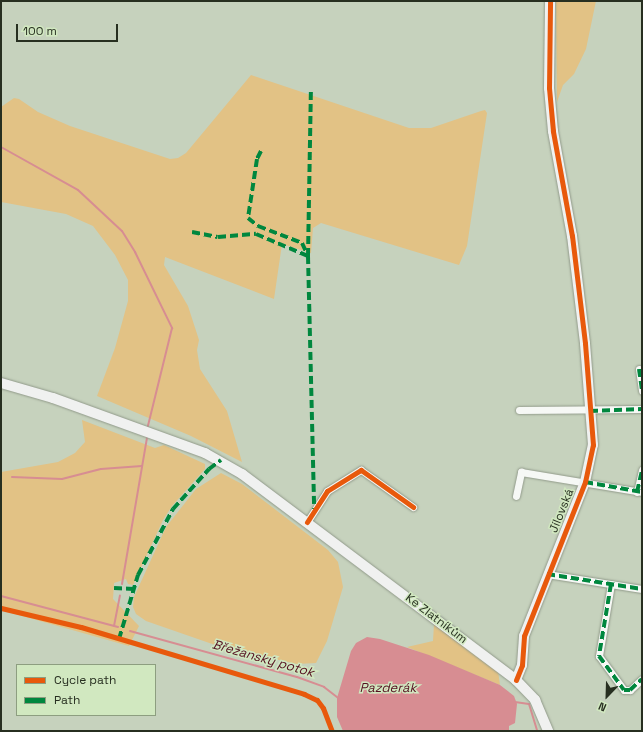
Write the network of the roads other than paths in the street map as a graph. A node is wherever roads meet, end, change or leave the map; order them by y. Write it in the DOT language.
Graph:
graph roads {
  1 [pos="550,1"];
  2 [pos="639,369"];
  3 [pos="1,383"];
  4 [pos="642,391"];
  5 [pos="642,409"];
  6 [pos="519,410"];
  7 [pos="590,411"];
  8 [pos="642,470"];
  9 [pos="585,482"];
  10 [pos="640,492"];
  11 [pos="516,496"];
  12 [pos="413,507"];
  13 [pos="307,522"];
  14 [pos="547,574"];
  15 [pos="611,584"];
  16 [pos="642,589"];
  17 [pos="642,679"];
  18 [pos="516,680"];
  19 [pos="548,731"];
  1 -- 7 [label="street, Jílovská"];
  2 -- 4 [label="street"];
  3 -- 13 [label="street, Ke Zlatníkům"];
  5 -- 7 [label="street"];
  6 -- 7 [label="street"];
  7 -- 9 [label="street, Jílovská"];
  8 -- 10 [label="street"];
  9 -- 10 [label="street"];
  9 -- 11 [label="street"];
  9 -- 14 [label="street, Jílovská"];
  12 -- 13 [label="street"];
  13 -- 18 [label="street, Ke Zlatníkům"];
  14 -- 15 [label="street"];
  14 -- 18 [label="street, Jílovská"];
  15 -- 16 [label="street"];
  15 -- 17 [label="street"];
  18 -- 19 [label="street, Ke Zlatníkům"];
}
